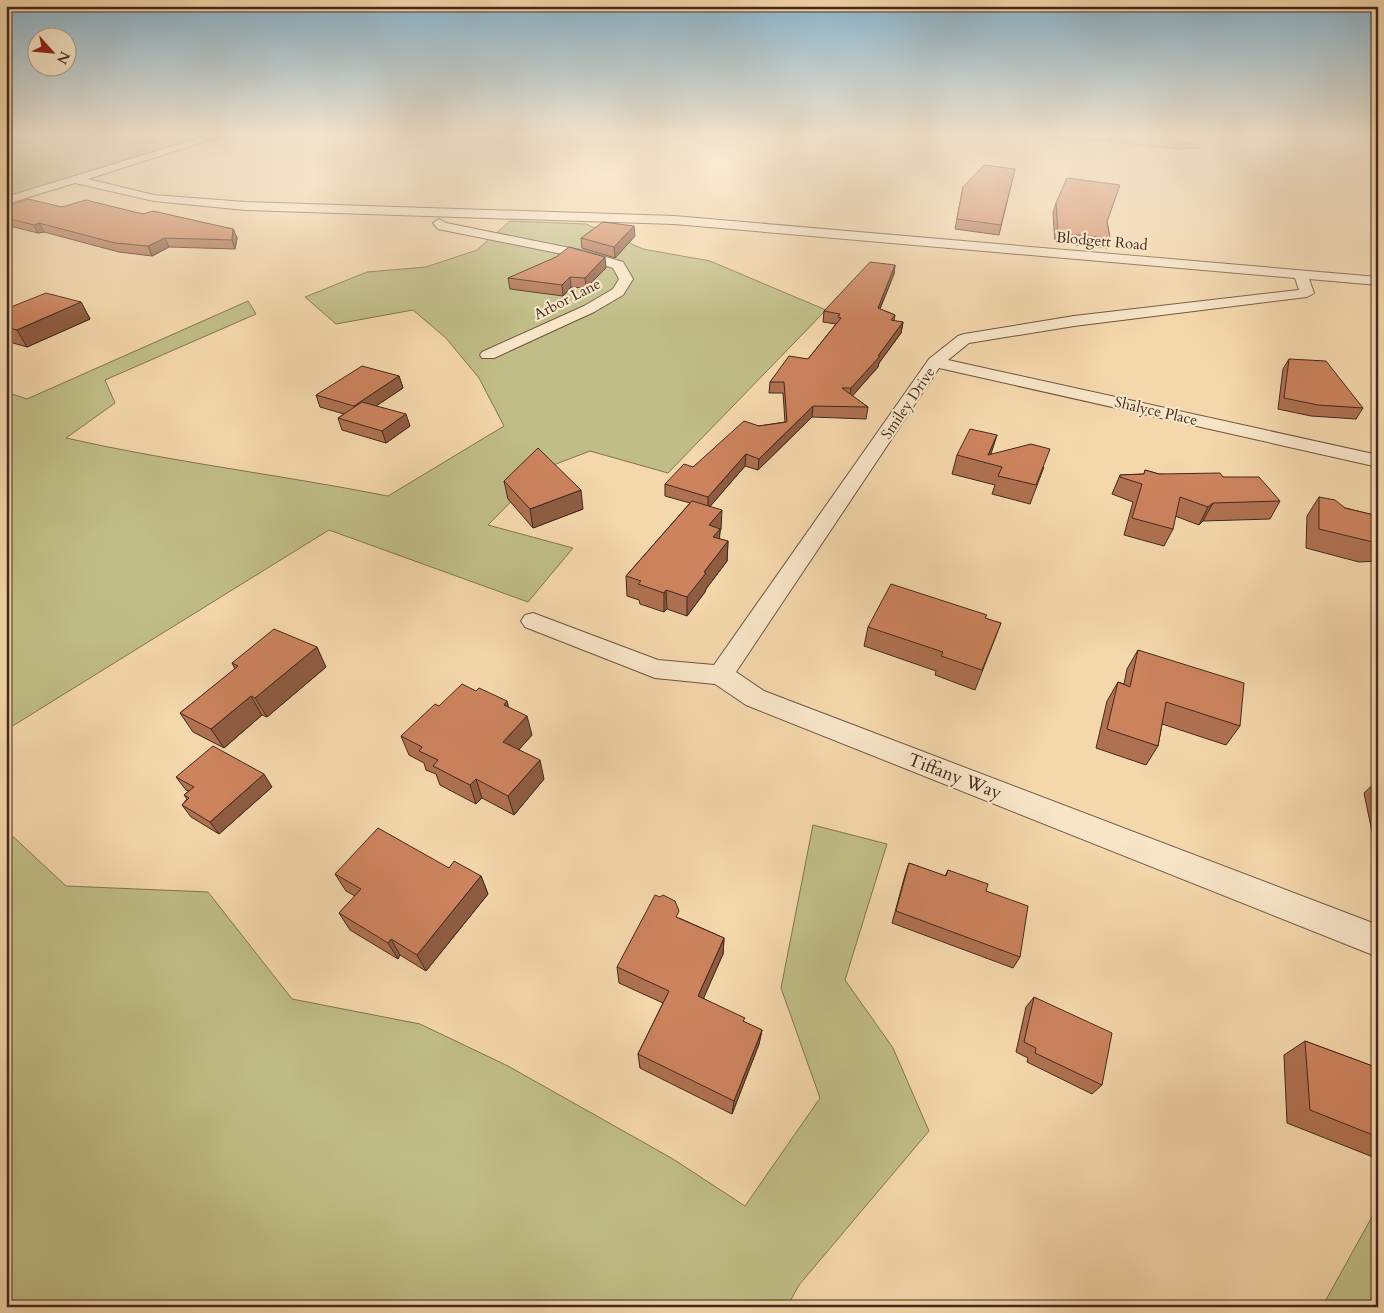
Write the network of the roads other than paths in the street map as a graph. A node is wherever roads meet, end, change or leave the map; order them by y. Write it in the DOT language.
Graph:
graph roads {
  1 [pos="22,196"];
  2 [pos="147,196"];
  3 [pos="6,201"];
  4 [pos="445,214"];
  5 [pos="1301,275"];
  6 [pos="1378,281"];
  7 [pos="488,355"];
  8 [pos="935,362"];
  9 [pos="1378,461"];
  10 [pos="533,621"];
  11 [pos="721,675"];
  12 [pos="1378,940"];
  1 -- 3 [label="street"];
  2 -- 4 [label="street, Blodgett Road"];
  4 -- 5 [label="street, Blodgett Road"];
  4 -- 7 [label="street, Arbor Lane"];
  5 -- 6 [label="street, Blodgett Road"];
  5 -- 8 [label="street, Smiley Drive"];
  8 -- 9 [label="street, Shalyce Place"];
  8 -- 11 [label="street, Smiley Drive"];
  10 -- 11 [label="street, Tiffany Way"];
  11 -- 12 [label="street, Tiffany Way"];
}
